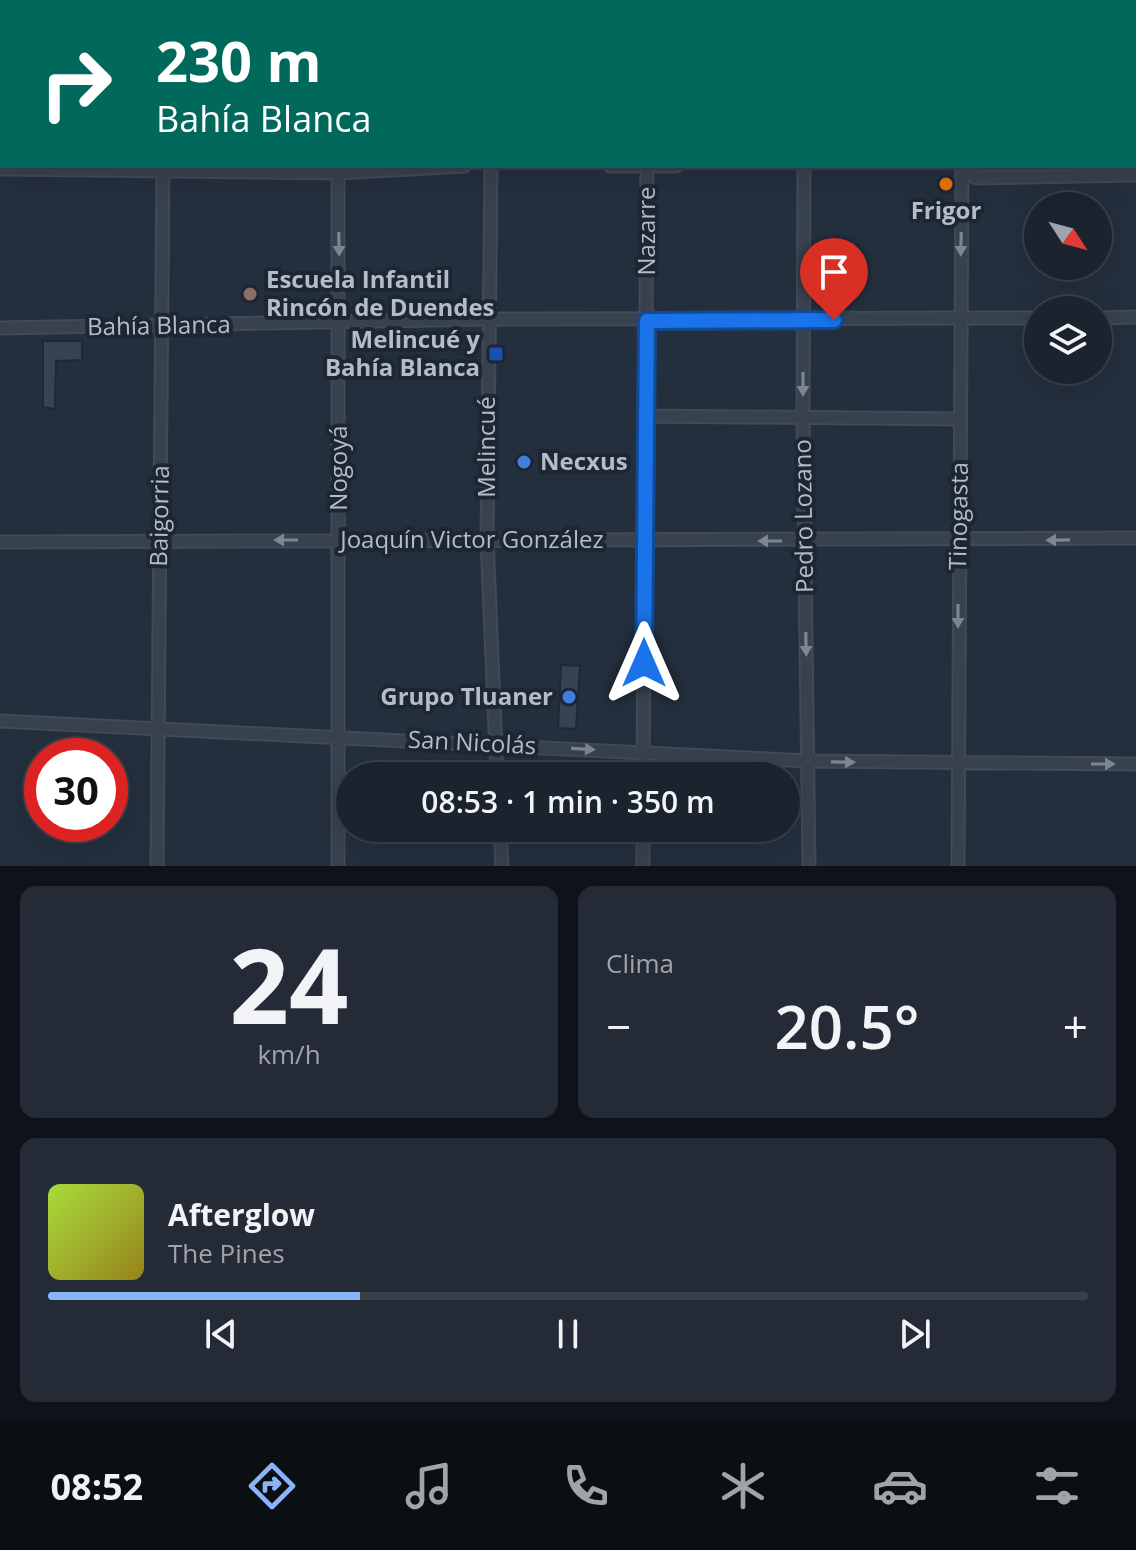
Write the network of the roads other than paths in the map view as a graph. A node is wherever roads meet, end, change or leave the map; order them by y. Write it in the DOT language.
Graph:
graph roads {
  1 [pos="380,168"];
  2 [pos="491,168"];
  3 [pos="647,168"];
  4 [pos="804,168"];
  5 [pos="963,168"];
  6 [pos="965,168"];
  7 [pos="0,169"];
  8 [pos="163,169"];
  9 [pos="338,169"];
  10 [pos="1136,175"];
  11 [pos="1136,317"];
  12 [pos="1024,318"];
  13 [pos="1112,318"];
  14 [pos="487,319"];
  15 [pos="960,319"];
  16 [pos="803,320"];
  17 [pos="647,321"];
  18 [pos="340,324"];
  19 [pos="162,325"];
  20 [pos="0,328"];
  21 [pos="646,416"];
  22 [pos="803,418"];
  23 [pos="960,419"];
  24 [pos="1136,538"];
  25 [pos="339,539"];
  26 [pos="487,540"];
  27 [pos="160,541"];
  28 [pos="645,541"];
  29 [pos="805,541"];
  30 [pos="958,541"];
  31 [pos="0,542"];
  32 [pos="0,721"];
  33 [pos="158,730"];
  34 [pos="338,736"];
  35 [pos="495,744"];
  36 [pos="643,752"];
  37 [pos="807,761"];
  38 [pos="496,762"];
  39 [pos="643,762"];
  40 [pos="1136,764"];
  41 [pos="958,765"];
  42 [pos="501,842"];
  43 [pos="643,842"];
  44 [pos="157,866"];
  45 [pos="338,866"];
  46 [pos="502,866"];
  47 [pos="643,866"];
  48 [pos="809,866"];
  49 [pos="958,866"];
  1 -- 9 [label="street"];
  2 -- 14 [label="street, Melincué"];
  3 -- 17 [label="street, Nazarre"];
  4 -- 16 [label="street, Pedro Lozano"];
  5 -- 15 [label="street, Tinogasta, one-way"];
  6 -- 10 [label="street"];
  7 -- 8 [label="street"];
  8 -- 9 [label="street"];
  8 -- 19 [label="street, Baigorria"];
  9 -- 18 [label="street, Nogoyá, one-way"];
  11 -- 13 [label="street"];
  12 -- 15 [label="street, Bahía Blanca"];
  14 -- 17 [label="street, Bahía Blanca"];
  14 -- 18 [label="street, Bahía Blanca"];
  14 -- 26 [label="street, Melincué"];
  15 -- 16 [label="street, Bahía Blanca"];
  15 -- 23 [label="street, Tinogasta"];
  16 -- 17 [label="street, Bahía Blanca"];
  16 -- 22 [label="street, Pedro Lozano, one-way"];
  17 -- 21 [label="street, Nazarre"];
  18 -- 19 [label="street, Bahía Blanca"];
  18 -- 25 [label="street, Nogoyá"];
  19 -- 20 [label="street, Bahía Blanca"];
  19 -- 27 [label="street, Baigorria"];
  21 -- 22 [label="street"];
  21 -- 28 [label="street, Nazarre"];
  22 -- 23 [label="street"];
  22 -- 29 [label="street, Pedro Lozano"];
  23 -- 30 [label="street, Tinogasta"];
  24 -- 30 [label="street, Joaquín Victor González, one-way"];
  25 -- 26 [label="street, Joaquín Victor González"];
  25 -- 27 [label="street, Joaquín Victor González, one-way"];
  25 -- 34 [label="street, Nogoyá"];
  26 -- 28 [label="street, Joaquín Victor González"];
  26 -- 35 [label="street, Melincué"];
  27 -- 31 [label="street, Joaquín Victor González"];
  27 -- 33 [label="street, Baigorria"];
  29 -- 28 [label="street, Joaquín Victor González, one-way"];
  28 -- 36 [label="street, Nazarre"];
  29 -- 30 [label="street, Joaquín Victor González"];
  29 -- 37 [label="street, Pedro Lozano, one-way"];
  30 -- 41 [label="street, Tinogasta, one-way"];
  32 -- 33 [label="street, San Nicolás"];
  33 -- 34 [label="street, San Nicolás"];
  33 -- 44 [label="street, Baigorria"];
  34 -- 35 [label="street, San Nicolás"];
  34 -- 45 [label="street, Nogoyá"];
  35 -- 36 [label="street, San Nicolás, one-way"];
  35 -- 38 [label="street, Melincué"];
  36 -- 37 [label="street, San Nicolás"];
  36 -- 39 [label="street, Nazarre"];
  37 -- 41 [label="street, San Nicolás, one-way"];
  37 -- 48 [label="street, Pedro Lozano"];
  41 -- 40 [label="street, San Nicolás, one-way"];
  41 -- 49 [label="street, Tinogasta"];
  42 -- 46 [label="street"];
  43 -- 47 [label="street"];
}
